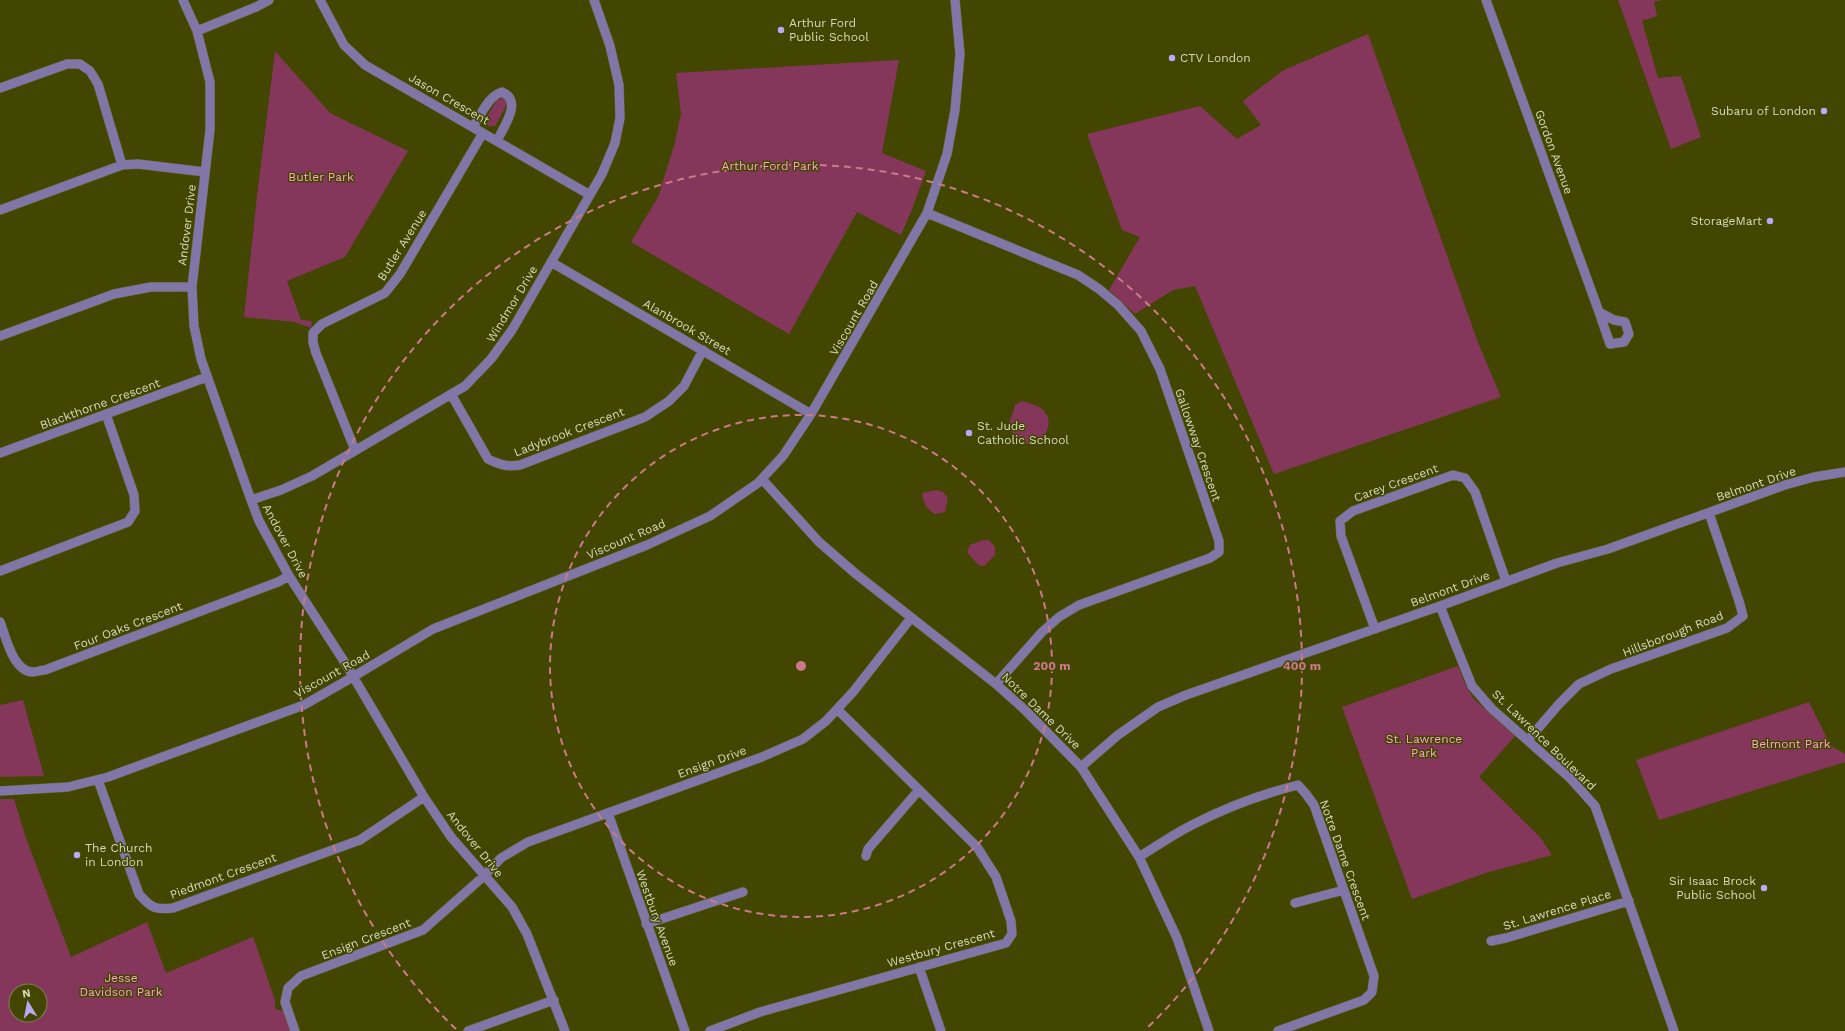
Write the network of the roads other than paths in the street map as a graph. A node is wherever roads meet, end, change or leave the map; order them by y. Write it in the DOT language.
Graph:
graph roads {
  1 [pos="182,0"];
  2 [pos="269,0"];
  3 [pos="320,0"];
  4 [pos="594,0"];
  5 [pos="955,0"];
  6 [pos="1486,0"];
  7 [pos="197,31"];
  8 [pos="0,88"];
  9 [pos="473,128"];
  10 [pos="483,133"];
  11 [pos="497,141"];
  12 [pos="122,165"];
  13 [pos="205,172"];
  14 [pos="590,195"];
  15 [pos="0,210"];
  16 [pos="927,213"];
  17 [pos="551,262"];
  18 [pos="192,287"];
  19 [pos="1599,312"];
  20 [pos="0,336"];
  21 [pos="703,350"];
  22 [pos="208,377"];
  23 [pos="451,394"];
  24 [pos="106,414"];
  25 [pos="811,414"];
  26 [pos="355,450"];
  27 [pos="0,453"];
  28 [pos="1845,472"];
  29 [pos="762,479"];
  30 [pos="251,500"];
  31 [pos="1709,513"];
  32 [pos="0,571"];
  33 [pos="289,576"];
  34 [pos="1506,581"];
  35 [pos="1440,606"];
  36 [pos="912,618"];
  37 [pos="0,622"];
  38 [pos="1375,628"];
  39 [pos="353,677"];
  40 [pos="996,684"];
  41 [pos="837,709"];
  42 [pos="1528,740"];
  43 [pos="1081,767"];
  44 [pos="98,780"];
  45 [pos="920,790"];
  46 [pos="0,791"];
  47 [pos="424,797"];
  48 [pos="608,813"];
  49 [pos="866,856"];
  50 [pos="1140,857"];
  51 [pos="484,876"];
  52 [pos="1344,890"];
  53 [pos="743,892"];
  54 [pos="1629,901"];
  55 [pos="1295,903"];
  56 [pos="646,924"];
  57 [pos="1491,941"];
  58 [pos="919,967"];
  59 [pos="554,1000"];
  60 [pos="295,1031"];
  61 [pos="468,1031"];
  62 [pos="565,1031"];
  63 [pos="685,1031"];
  64 [pos="710,1031"];
  65 [pos="941,1031"];
  66 [pos="1209,1031"];
  67 [pos="1278,1031"];
  68 [pos="1674,1031"];
  1 -- 7 [label="street, Andover Drive"];
  2 -- 7 [label="street"];
  3 -- 9 [label="street, Jason Crescent"];
  4 -- 14 [label="street, Windmor Drive"];
  5 -- 16 [label="street, Viscount Road"];
  6 -- 19 [label="street, Gordon Avenue"];
  7 -- 13 [label="street, Andover Drive"];
  8 -- 12 [label="street"];
  9 -- 10 [label="street, Jason Crescent"];
  9 -- 11 [label="street"];
  10 -- 11 [label="street, Jason Crescent"];
  10 -- 26 [label="street, Butler Avenue"];
  11 -- 14 [label="street, Jason Crescent"];
  12 -- 13 [label="street"];
  12 -- 15 [label="street"];
  13 -- 18 [label="street, Andover Drive"];
  14 -- 17 [label="street, Windmor Drive"];
  16 -- 25 [label="street, Viscount Road"];
  16 -- 40 [label="street, Gallowway Crescent"];
  17 -- 21 [label="street, Alanbrook Street"];
  17 -- 23 [label="street, Windmor Drive"];
  18 -- 20 [label="street"];
  18 -- 22 [label="street, Andover Drive"];
  21 -- 23 [label="street, Ladybrook Crescent"];
  21 -- 25 [label="street, Alanbrook Street"];
  22 -- 24 [label="street, Blackthorne Crescent"];
  22 -- 30 [label="street, Andover Drive"];
  23 -- 26 [label="street, Windmor Drive"];
  24 -- 27 [label="street, Blackthorne Crescent"];
  24 -- 32 [label="street"];
  25 -- 29 [label="street, Viscount Road"];
  26 -- 30 [label="street, Windmor Drive"];
  28 -- 31 [label="street, Belmont Drive"];
  29 -- 36 [label="street, Notre Dame Drive"];
  29 -- 39 [label="street, Viscount Road"];
  30 -- 33 [label="street, Andover Drive"];
  31 -- 34 [label="street, Belmont Drive"];
  31 -- 42 [label="street, Hillsborough Road"];
  33 -- 37 [label="street, Four Oaks Crescent"];
  33 -- 39 [label="street, Andover Drive"];
  34 -- 35 [label="street, Belmont Drive"];
  34 -- 38 [label="street, Carey Crescent"];
  35 -- 38 [label="street, Belmont Drive"];
  35 -- 42 [label="street, St. Lawrence Boulevard"];
  36 -- 40 [label="street, Notre Dame Drive"];
  36 -- 41 [label="street, Ensign Drive"];
  38 -- 43 [label="street, Belmont Drive"];
  39 -- 44 [label="street, Viscount Road"];
  39 -- 47 [label="street, Andover Drive"];
  40 -- 43 [label="street, Notre Dame Drive"];
  41 -- 45 [label="street, Westbury Crescent"];
  41 -- 48 [label="street, Ensign Drive"];
  42 -- 54 [label="street, St. Lawrence Boulevard"];
  43 -- 50 [label="street, Notre Dame Drive"];
  44 -- 46 [label="street, Viscount Road"];
  44 -- 47 [label="street, Piedmont Crescent"];
  45 -- 49 [label="street"];
  45 -- 58 [label="street, Westbury Crescent"];
  47 -- 51 [label="street, Andover Drive"];
  48 -- 51 [label="street, Ensign Drive"];
  48 -- 56 [label="street, Westbury Avenue"];
  50 -- 52 [label="street, Notre Dame Crescent"];
  50 -- 66 [label="street, Notre Dame Drive"];
  51 -- 59 [label="street, Andover Drive"];
  51 -- 60 [label="street, Ensign Crescent"];
  52 -- 55 [label="street"];
  52 -- 67 [label="street, Notre Dame Crescent"];
  53 -- 56 [label="street"];
  54 -- 57 [label="street, St. Lawrence Place"];
  54 -- 68 [label="street, St. Lawrence Boulevard"];
  56 -- 63 [label="street, Westbury Avenue"];
  58 -- 64 [label="street, Westbury Crescent"];
  58 -- 65 [label="street"];
  59 -- 61 [label="street"];
  59 -- 62 [label="street, Andover Drive"];
}
